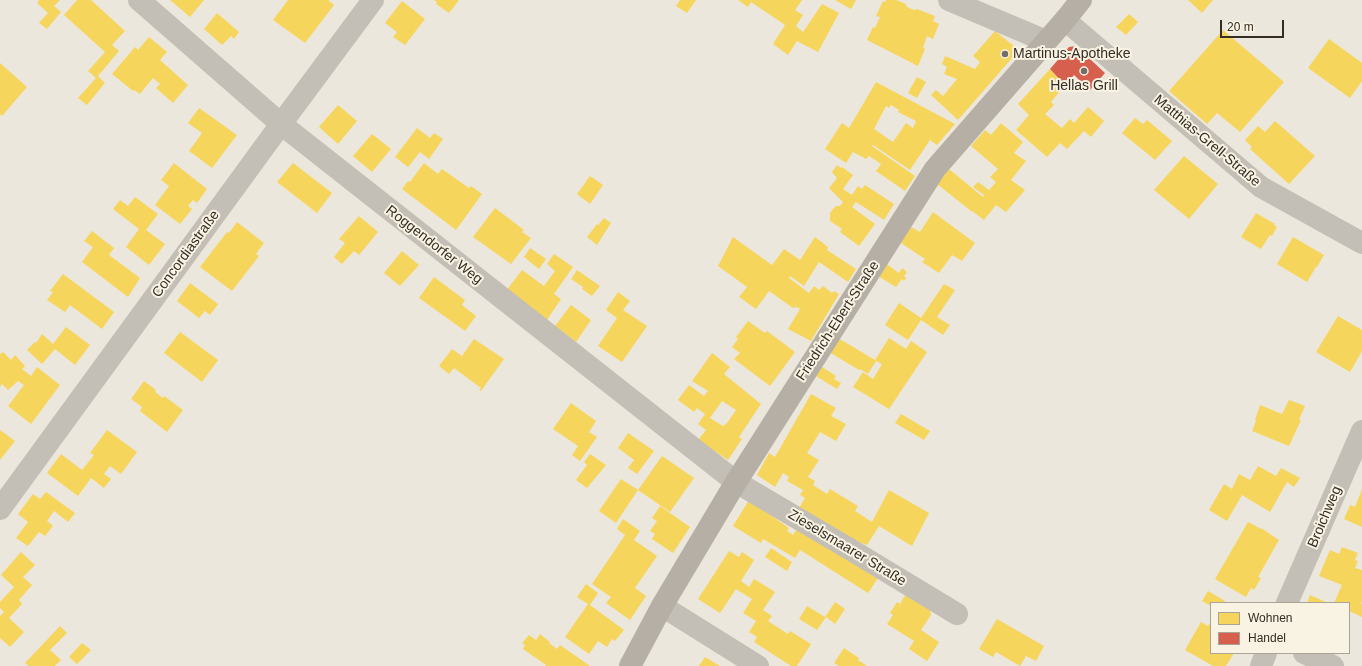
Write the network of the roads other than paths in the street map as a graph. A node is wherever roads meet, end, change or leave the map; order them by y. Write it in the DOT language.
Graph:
graph roads {
  1 [pos="139,0"];
  2 [pos="373,0"];
  3 [pos="949,0"];
  4 [pos="1081,0"];
  5 [pos="1065,20"];
  6 [pos="1046,41"];
  7 [pos="280,124"];
  8 [pos="1362,243"];
  9 [pos="1362,431"];
  10 [pos="736,482"];
  11 [pos="0,509"];
  12 [pos="1288,602"];
  13 [pos="662,606"];
  14 [pos="957,614"];
  15 [pos="1266,654"];
  16 [pos="1306,654"];
  17 [pos="630,666"];
  18 [pos="758,666"];
  19 [pos="1261,666"];
  20 [pos="1333,666"];
  1 -- 7 [label="street, Roggendorfer Weg"];
  2 -- 7 [label="street, Concordiastraße"];
  3 -- 6 [label="street"];
  4 -- 5 [label="main road, Friedrich-Ebert-Straße"];
  5 -- 6 [label="main road, Friedrich-Ebert-Straße"];
  5 -- 8 [label="street, Matthias-Grell-Straße"];
  6 -- 10 [label="main road, Friedrich-Ebert-Straße"];
  7 -- 10 [label="street, Roggendorfer Weg"];
  7 -- 11 [label="street, Concordiastraße"];
  9 -- 12 [label="street, Broichweg"];
  10 -- 13 [label="main road, Friedrich-Ebert-Straße"];
  10 -- 14 [label="street, Zieselsmaarer Straße"];
  13 -- 17 [label="main road, Friedrich-Ebert-Straße"];
  13 -- 18 [label="street"];
  15 -- 19 [label="street"];
  16 -- 20 [label="street"];
}
